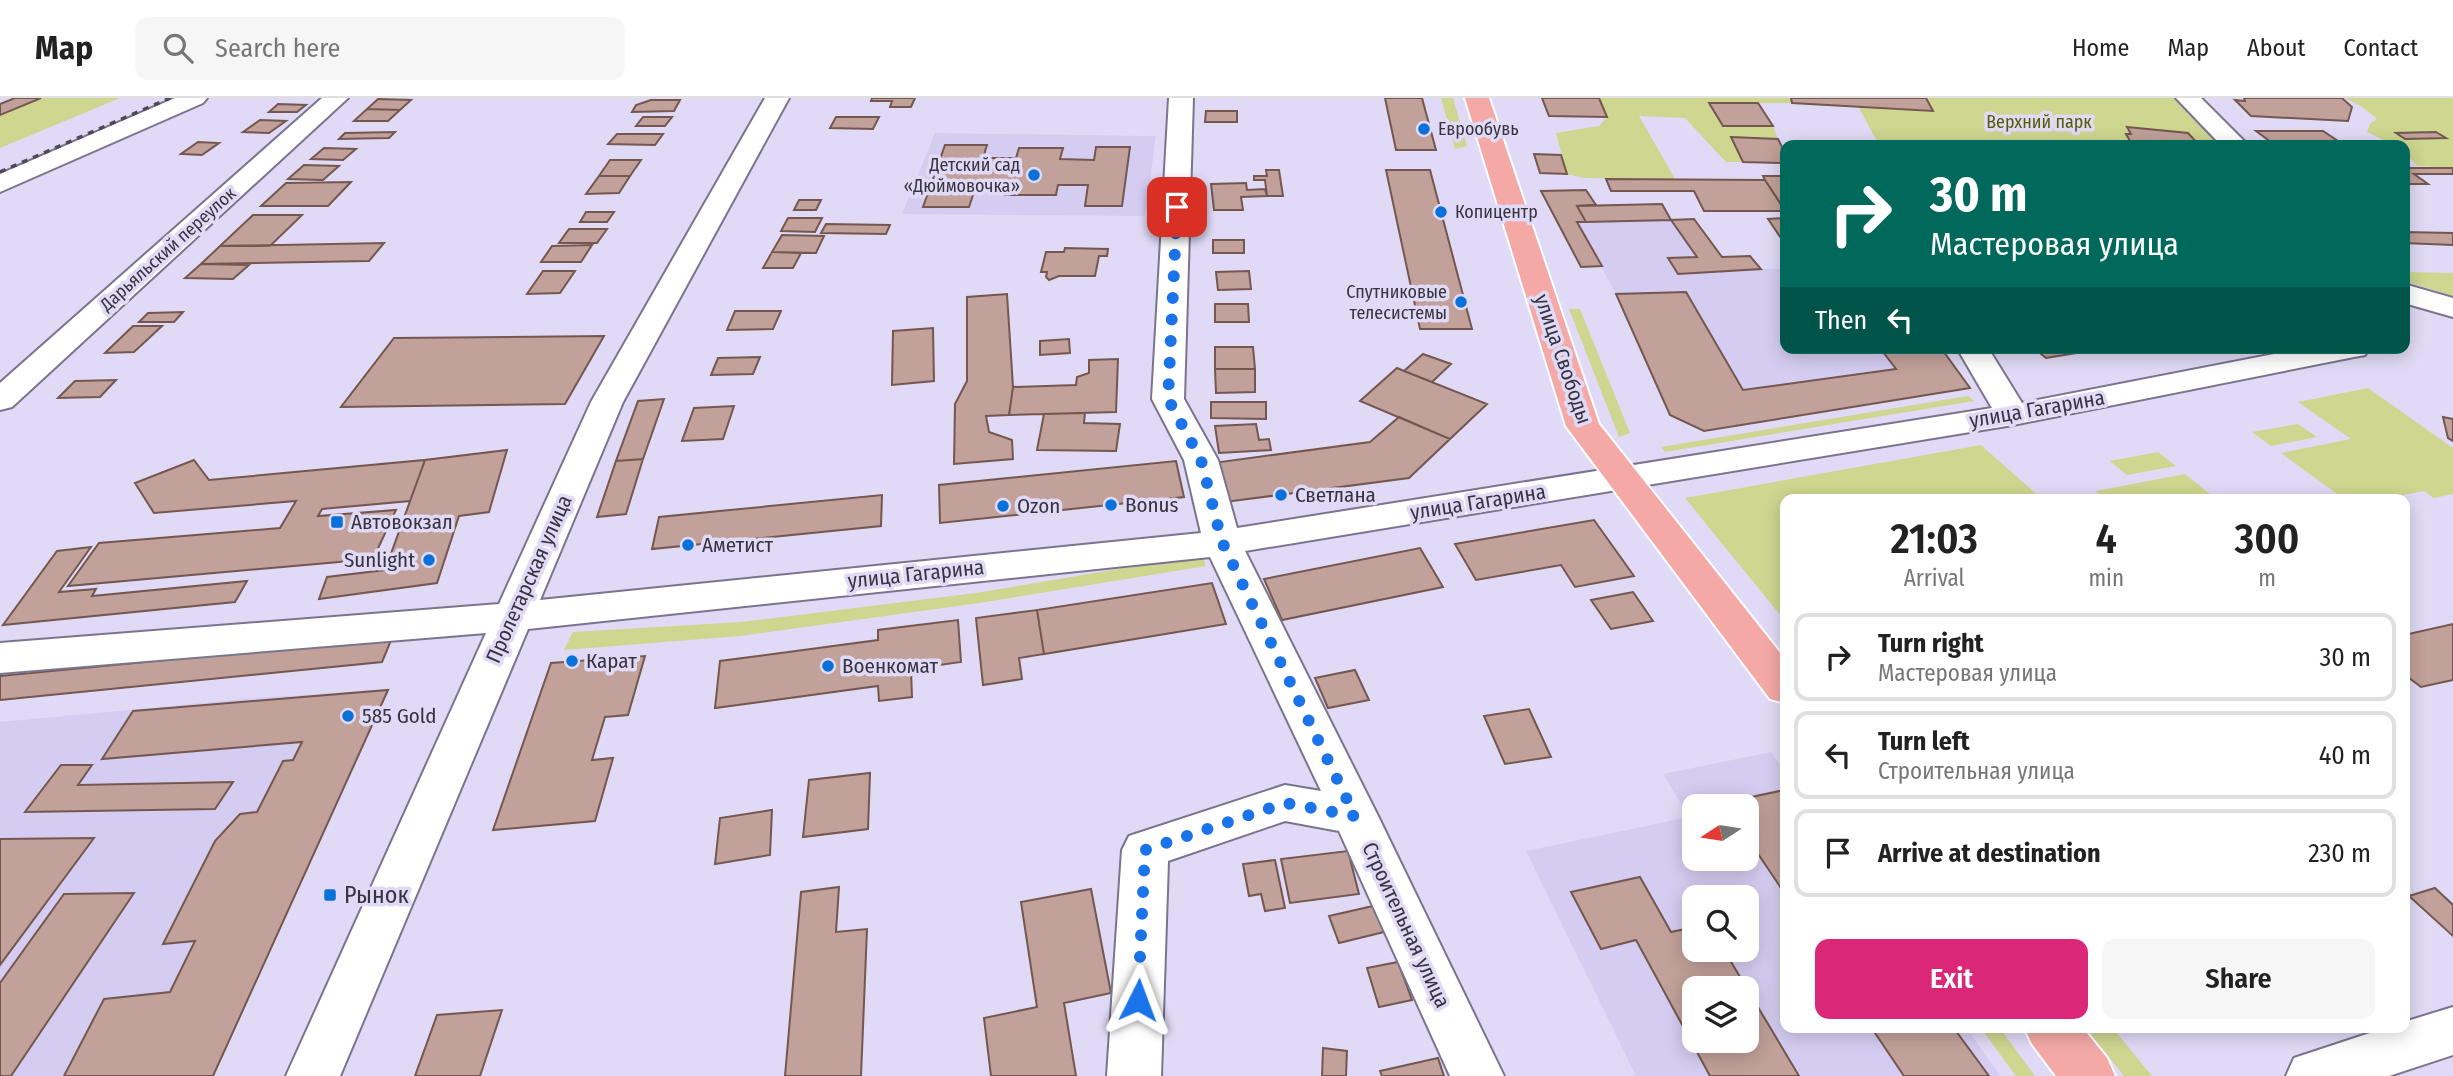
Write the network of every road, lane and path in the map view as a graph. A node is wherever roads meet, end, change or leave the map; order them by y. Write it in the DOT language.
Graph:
graph roads {
  1 [pos="195,98"];
  2 [pos="336,98"];
  3 [pos="777,98"];
  4 [pos="1181,98"];
  5 [pos="1477,98"];
  6 [pos="2188,98"];
  7 [pos="2230,140"];
  8 [pos="0,184"];
  9 [pos="2410,295"];
  10 [pos="2453,308"];
  11 [pos="2453,319"];
  12 [pos="2410,323"];
  13 [pos="1976,354"];
  14 [pos="2323,354"];
  15 [pos="0,400"];
  16 [pos="2013,415"];
  17 [pos="1622,479"];
  18 [pos="1222,542"];
  19 [pos="512,617"];
  20 [pos="0,658"];
  21 [pos="1780,682"];
  22 [pos="1355,816"];
  23 [pos="2453,1031"];
  24 [pos="2055,1033"];
  25 [pos="313,1076"];
  26 [pos="1134,1076"];
  27 [pos="1477,1076"];
  28 [pos="2088,1076"];
  29 [pos="2314,1076"];
  1 -- 8 [label="street"];
  2 -- 15 [label="street, Дарьяльский переулок"];
  3 -- 19 [label="street, Пролетарская улица"];
  4 -- 18 [label="street, Строительная улица"];
  5 -- 17 [label="main road, улица Свободы"];
  6 -- 7 [label="street"];
  9 -- 10 [label="street"];
  11 -- 12 [label="street"];
  13 -- 16 [label="street"];
  14 -- 16 [label="street, улица Гагарина"];
  16 -- 17 [label="street, улица Гагарина"];
  17 -- 18 [label="street, улица Гагарина"];
  17 -- 21 [label="main road, улица Свободы"];
  18 -- 19 [label="street, улица Гагарина"];
  18 -- 22 [label="street, Строительная улица"];
  19 -- 20 [label="street, улица Гагарина"];
  19 -- 25 [label="street, Пролетарская улица"];
  22 -- 26 [label="street"];
  22 -- 27 [label="street, Строительная улица"];
  23 -- 29 [label="street"];
  24 -- 28 [label="main road"];
}
